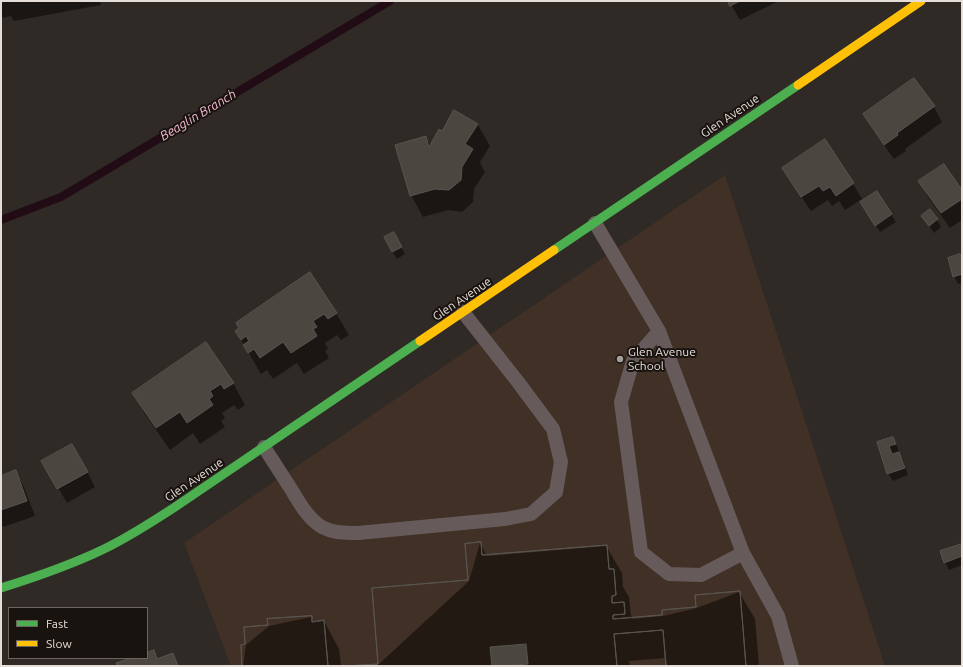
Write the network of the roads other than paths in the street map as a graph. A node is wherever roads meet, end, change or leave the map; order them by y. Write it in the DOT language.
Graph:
graph roads {
  1 [pos="921,1"];
  2 [pos="596,223"];
  3 [pos="463,312"];
  4 [pos="659,331"];
  5 [pos="264,447"];
  6 [pos="743,552"];
  7 [pos="1,588"];
  8 [pos="792,666"];
  1 -- 2 [label="street, Glen Avenue"];
  2 -- 3 [label="street, Glen Avenue"];
  2 -- 4 [label="lane"];
  3 -- 5 [label="street, Glen Avenue"];
  3 -- 5 [label="lane"];
  4 -- 6 [label="lane"];
  4 -- 6 [label="lane"];
  5 -- 7 [label="street, Glen Avenue"];
  6 -- 8 [label="lane"];
}
